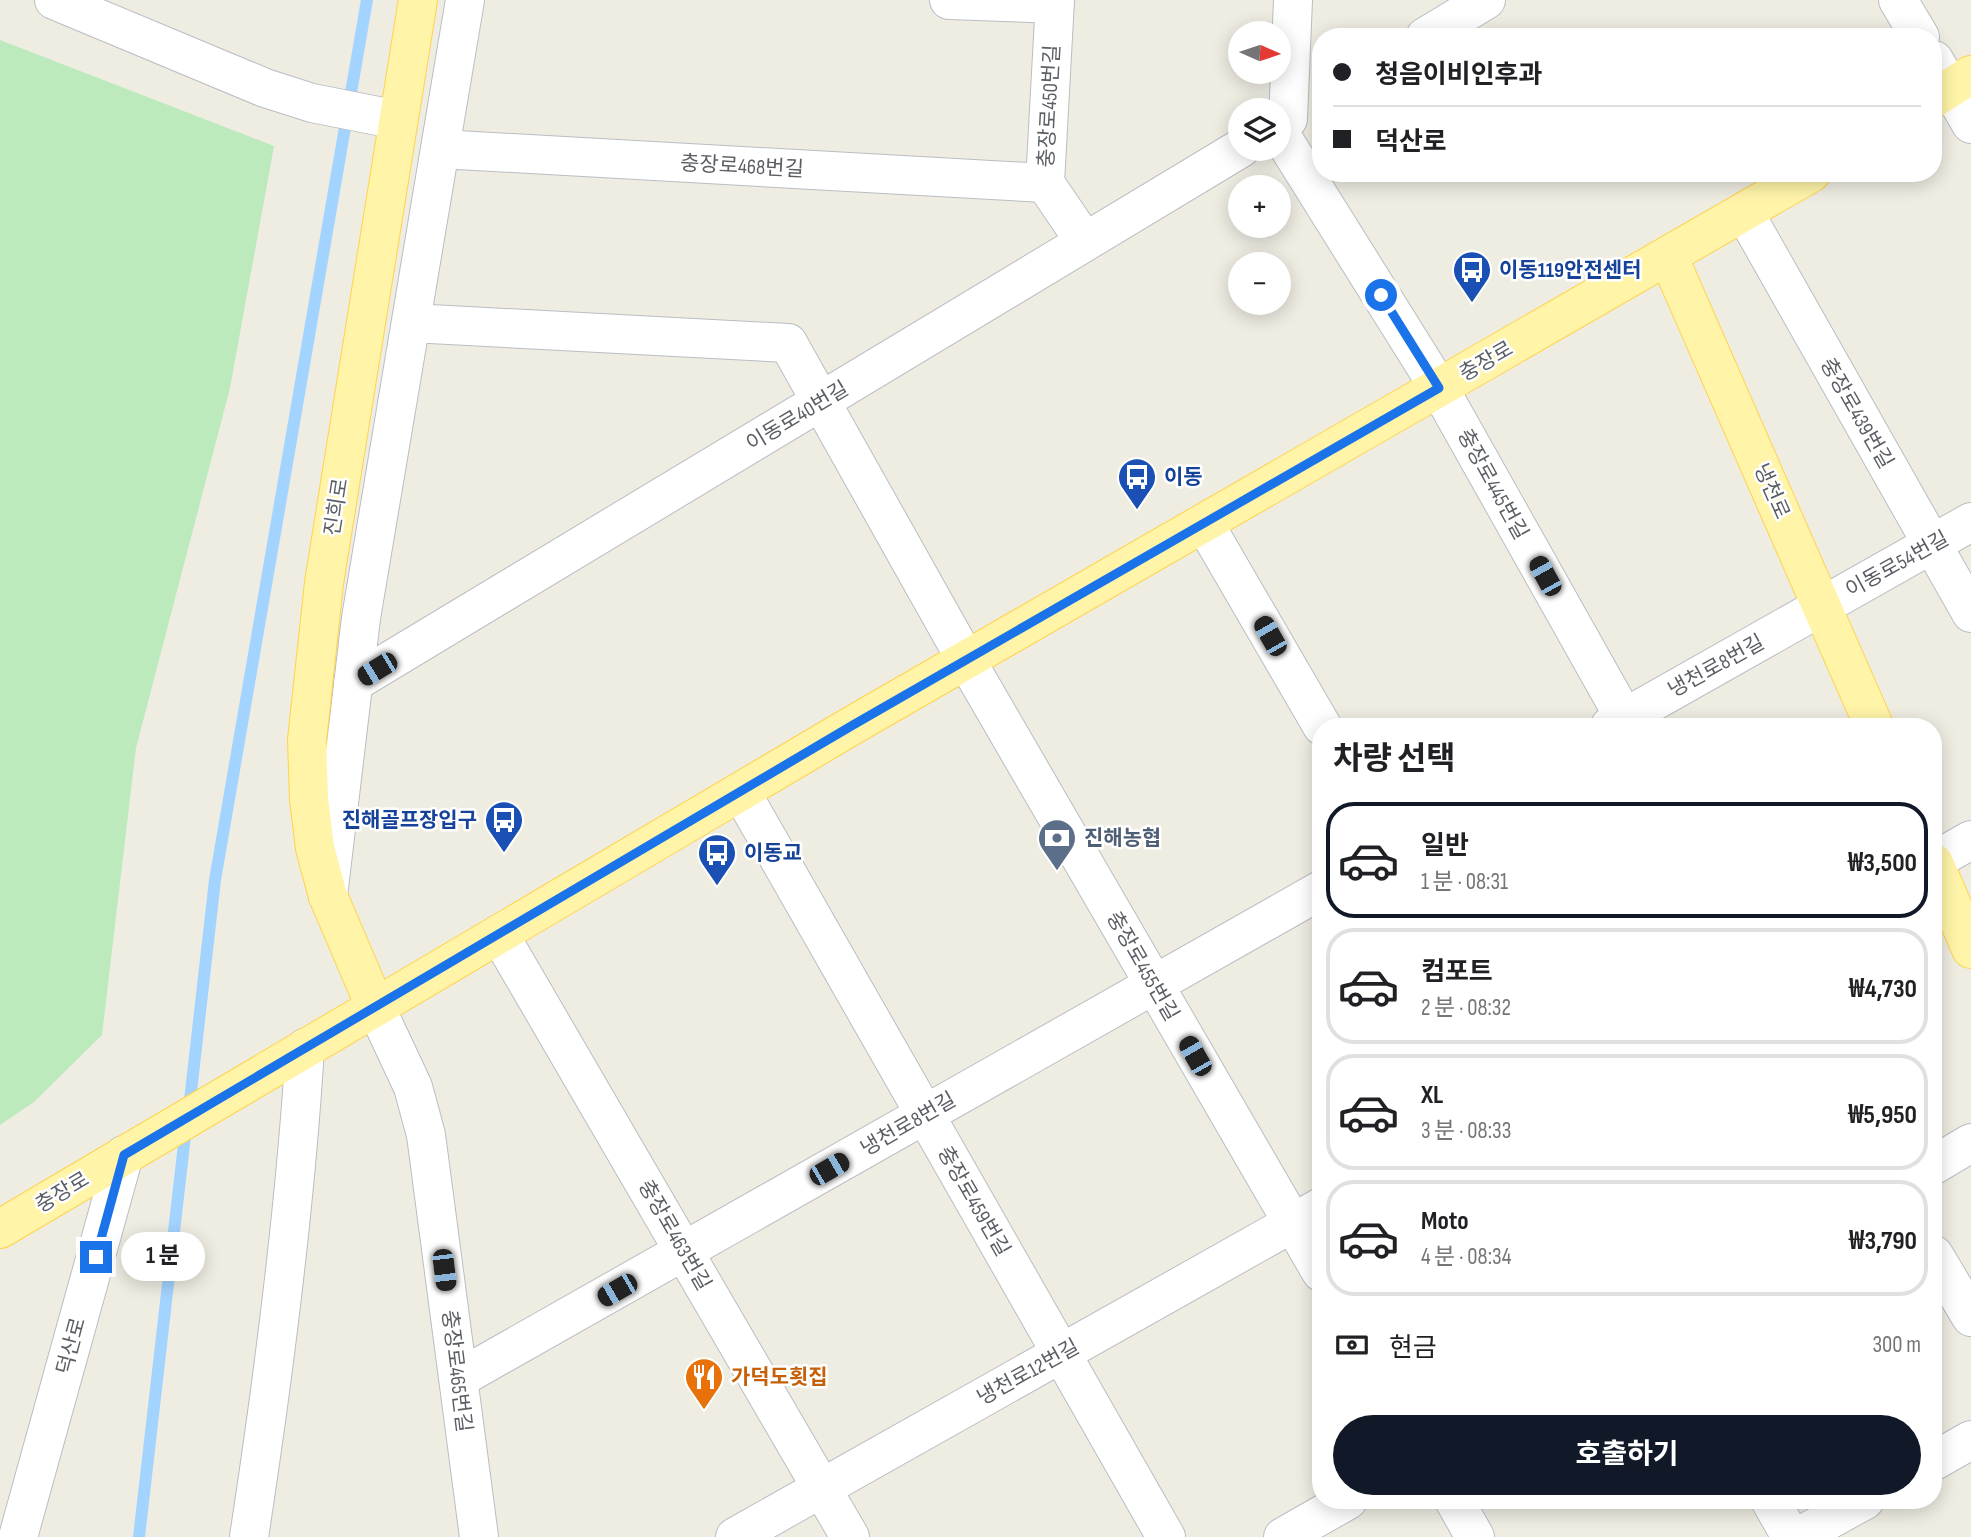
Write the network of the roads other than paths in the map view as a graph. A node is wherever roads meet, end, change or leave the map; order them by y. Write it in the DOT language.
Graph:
graph roads {
  1 [pos="54,0"];
  2 [pos="418,0"];
  3 [pos="465,0"];
  4 [pos="950,0"];
  5 [pos="1293,0"];
  6 [pos="1486,0"];
  7 [pos="1898,0"];
  8 [pos="1055,2"];
  9 [pos="1439,28"];
  10 [pos="1915,28"];
  11 [pos="1947,80"];
  12 [pos="1284,98"];
  13 [pos="1312,105"];
  14 [pos="387,118"];
  15 [pos="1291,119"];
  16 [pos="1971,124"];
  17 [pos="1291,140"];
  18 [pos="440,149"];
  19 [pos="1228,156"];
  20 [pos="1312,175"];
  21 [pos="1316,182"];
  22 [pos="1796,182"];
  23 [pos="1045,183"];
  24 [pos="1744,212"];
  25 [pos="1085,242"];
  26 [pos="1668,256"];
  27 [pos="411,323"];
  28 [pos="1439,388"];
  29 [pos="819,402"];
  30 [pos="1971,522"];
  31 [pos="1204,523"];
  32 [pos="1932,544"];
  33 [pos="1822,606"];
  34 [pos="1971,613"];
  35 [pos="966,660"];
  36 [pos="354,683"];
  37 [pos="1317,718"];
  38 [pos="1618,718"];
  39 [pos="1631,718"];
  40 [pos="1871,718"];
  41 [pos="741,792"];
  42 [pos="1971,840"];
  43 [pos="1942,857"];
  44 [pos="1942,881"];
  45 [pos="1312,895"];
  46 [pos="328,896"];
  47 [pos="499,933"];
  48 [pos="1971,950"];
  49 [pos="1154,985"];
  50 [pos="375,1006"];
  51 [pos="297,1052"];
  52 [pos="925,1115"];
  53 [pos="1971,1143"];
  54 [pos="124,1155"];
  55 [pos="1942,1160"];
  56 [pos="1307,1215"];
  57 [pos="0,1229"];
  58 [pos="1312,1235"];
  59 [pos="684,1251"];
  60 [pos="1942,1268"];
  61 [pos="1971,1317"];
  62 [pos="1061,1353"];
  63 [pos="458,1379"];
  64 [pos="1971,1440"];
  65 [pos="1942,1456"];
  66 [pos="821,1488"];
  67 [pos="1332,1509"];
  68 [pos="1459,1509"];
  69 [pos="1775,1509"];
  70 [pos="1849,1509"];
  71 [pos="19,1537"];
  72 [pos="249,1537"];
  73 [pos="479,1537"];
  74 [pos="735,1537"];
  75 [pos="850,1537"];
  76 [pos="1166,1537"];
  77 [pos="1283,1537"];
  78 [pos="1475,1537"];
  79 [pos="1791,1537"];
  80 [pos="1798,1537"];
  1 -- 14 [label="street"];
  2 -- 14 [label="main road, 진희로"];
  3 -- 18 [label="street"];
  4 -- 8 [label="street"];
  5 -- 12 [label="street"];
  6 -- 9 [label="street"];
  7 -- 10 [label="street"];
  8 -- 23 [label="street, 충장로450번길"];
  11 -- 16 [label="street"];
  13 -- 15 [label="street"];
  14 -- 46 [label="main road, 진희로"];
  17 -- 20 [label="street, 충장로445번길"];
  18 -- 23 [label="street, 충장로468번길"];
  18 -- 27 [label="street"];
  19 -- 25 [label="street, 이동로40번길"];
  21 -- 28 [label="street, 충장로445번길"];
  22 -- 24 [label="main road, 충장로"];
  23 -- 25 [label="street, 충장로450번길"];
  24 -- 26 [label="main road, 충장로"];
  24 -- 32 [label="street, 충장로439번길"];
  25 -- 29 [label="street, 이동로40번길"];
  26 -- 28 [label="main road, 충장로"];
  26 -- 33 [label="main road, 냉천로"];
  27 -- 29 [label="street"];
  27 -- 36 [label="street"];
  28 -- 31 [label="main road, 충장로"];
  28 -- 38 [label="street, 충장로445번길"];
  29 -- 35 [label="street, 충장로455번길"];
  29 -- 36 [label="street, 이동로40번길"];
  30 -- 32 [label="street, 이동로54번길"];
  31 -- 35 [label="main road, 충장로"];
  31 -- 37 [label="street"];
  32 -- 33 [label="street, 이동로54번길"];
  32 -- 34 [label="street, 충장로439번길"];
  33 -- 39 [label="street, 냉천로8번길"];
  33 -- 40 [label="main road, 냉천로"];
  35 -- 41 [label="main road, 충장로"];
  35 -- 49 [label="street, 충장로455번길"];
  36 -- 46 [label="street"];
  41 -- 47 [label="main road, 충장로"];
  41 -- 52 [label="street, 충장로459번길"];
  42 -- 43 [label="street"];
  44 -- 48 [label="main road"];
  45 -- 49 [label="street, 냉천로8번길"];
  46 -- 50 [label="main road, 진희로"];
  47 -- 50 [label="main road, 충장로"];
  47 -- 59 [label="street, 충장로463번길"];
  49 -- 52 [label="street, 냉천로8번길"];
  49 -- 56 [label="street, 충장로455번길"];
  50 -- 51 [label="main road, 충장로"];
  50 -- 63 [label="street, 충장로465번길"];
  51 -- 54 [label="main road, 충장로"];
  51 -- 72 [label="street"];
  52 -- 59 [label="street, 냉천로8번길"];
  52 -- 62 [label="street, 충장로459번길"];
  53 -- 55 [label="street"];
  54 -- 57 [label="main road, 충장로"];
  54 -- 71 [label="street, 덕산로"];
  56 -- 58 [label="street, 충장로455번길"];
  56 -- 62 [label="street, 냉천로12번길"];
  59 -- 63 [label="street, 냉천로8번길"];
  59 -- 66 [label="street, 충장로463번길"];
  60 -- 61 [label="street"];
  62 -- 66 [label="street, 냉천로12번길"];
  62 -- 76 [label="street, 충장로459번길"];
  63 -- 73 [label="street, 충장로465번길"];
  64 -- 65 [label="street"];
  66 -- 74 [label="street, 냉천로12번길"];
  66 -- 75 [label="street, 충장로463번길"];
  67 -- 77 [label="street"];
  68 -- 78 [label="street"];
  69 -- 79 [label="street"];
  70 -- 80 [label="street"];
}
